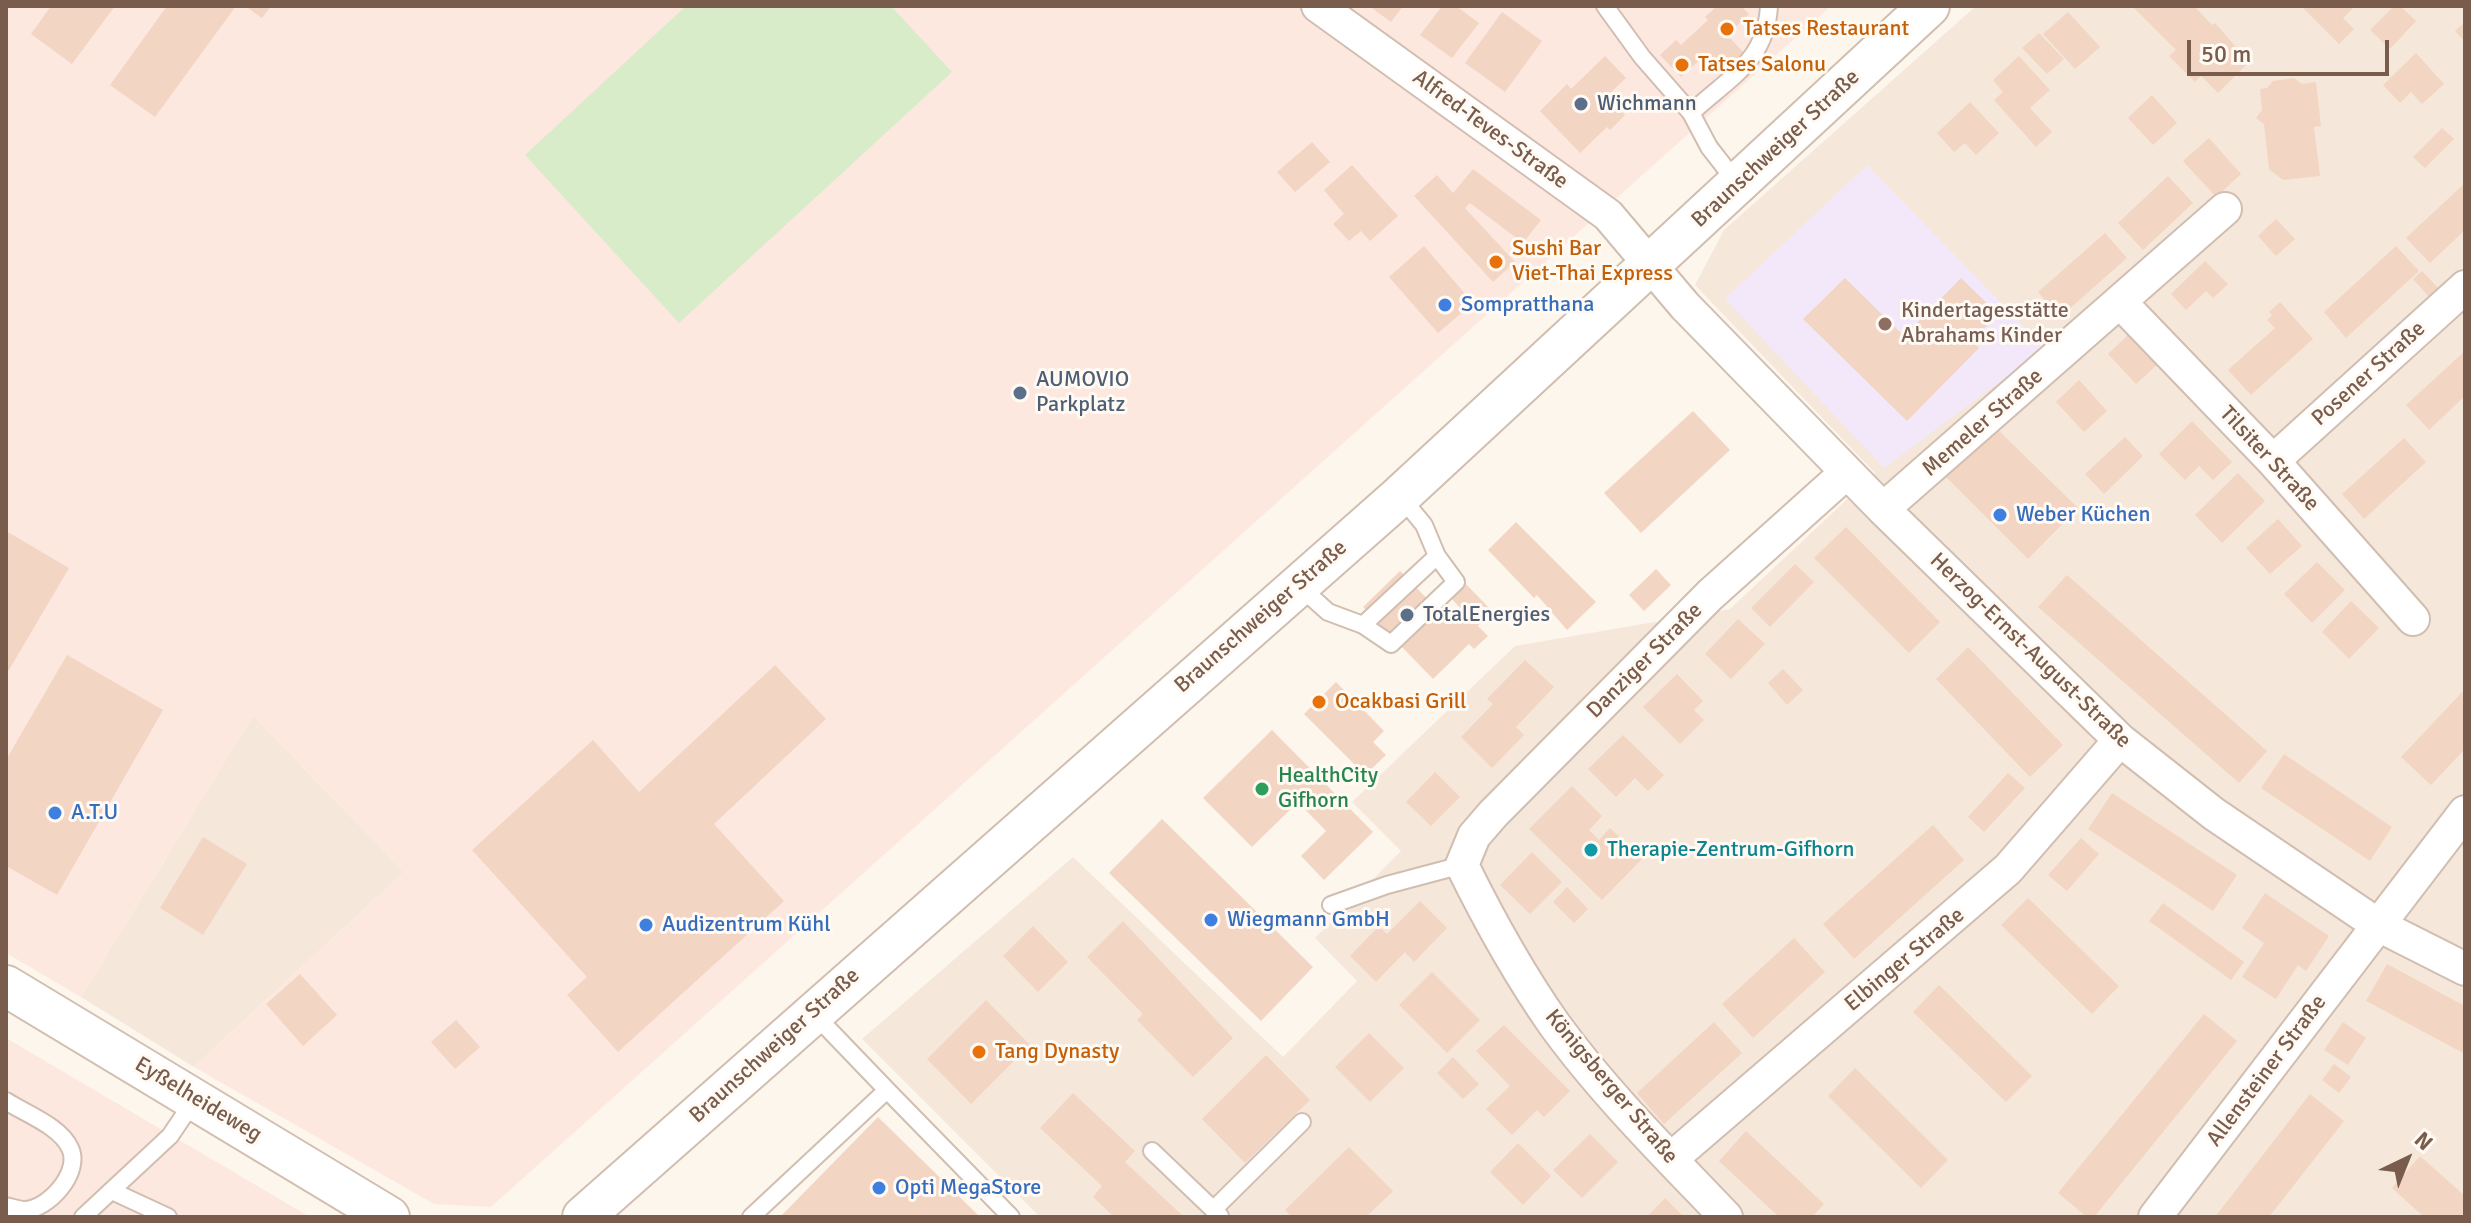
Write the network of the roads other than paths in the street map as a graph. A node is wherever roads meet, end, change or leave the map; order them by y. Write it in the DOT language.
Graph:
graph roads {
  1 [pos="1318,6"];
  2 [pos="1605,6"];
  3 [pos="1769,6"];
  4 [pos="1929,6"];
  5 [pos="1691,113"];
  6 [pos="1738,184"];
  7 [pos="2225,209"];
  8 [pos="1650,266"];
  9 [pos="2465,287"];
  10 [pos="2121,303"];
  11 [pos="2273,461"];
  12 [pos="1847,472"];
  13 [pos="1400,496"];
  14 [pos="1883,509"];
  15 [pos="1437,556"];
  16 [pos="1298,585"];
  17 [pos="2413,619"];
  18 [pos="1363,625"];
  19 [pos="2120,740"];
  20 [pos="2465,812"];
  21 [pos="1462,865"];
  22 [pos="1331,905"];
  23 [pos="2378,925"];
  24 [pos="2465,969"];
  25 [pos="6,986"];
  26 [pos="813,1013"];
  27 [pos="887,1090"];
  28 [pos="196,1097"];
  29 [pos="6,1101"];
  30 [pos="1302,1122"];
  31 [pos="1152,1151"];
  32 [pos="1671,1159"];
  33 [pos="632,1173"];
  34 [pos="112,1191"];
  35 [pos="6,1206"];
  36 [pos="1217,1213"];
  37 [pos="83,1217"];
  38 [pos="168,1217"];
  39 [pos="389,1217"];
  40 [pos="583,1217"];
  41 [pos="625,1217"];
  42 [pos="751,1217"];
  43 [pos="1011,1217"];
  44 [pos="1726,1217"];
  45 [pos="2155,1217"];
  1 -- 8 [label="street, Alfred-Teves-Straße"];
  2 -- 5 [label="lane"];
  3 -- 5 [label="lane"];
  4 -- 6 [label="street, Braunschweiger Straße"];
  5 -- 6 [label="lane"];
  6 -- 8 [label="street, Braunschweiger Straße"];
  7 -- 10 [label="street, Memeler Straße"];
  8 -- 12 [label="street, Herzog-Ernst-August-Straße"];
  8 -- 13 [label="street, Braunschweiger Straße"];
  9 -- 11 [label="street, Posener Straße"];
  10 -- 11 [label="street, Tilsiter Straße"];
  10 -- 14 [label="street, Memeler Straße"];
  11 -- 17 [label="street, Tilsiter Straße"];
  12 -- 14 [label="street, Herzog-Ernst-August-Straße"];
  12 -- 21 [label="street, Danziger Straße"];
  13 -- 15 [label="lane"];
  13 -- 16 [label="street, Braunschweiger Straße"];
  14 -- 19 [label="street, Herzog-Ernst-August-Straße"];
  15 -- 18 [label="lane"];
  15 -- 18 [label="lane"];
  16 -- 18 [label="lane"];
  16 -- 26 [label="street, Braunschweiger Straße"];
  19 -- 23 [label="street, Herzog-Ernst-August-Straße"];
  19 -- 32 [label="street, Elbinger Straße"];
  20 -- 23 [label="street, Allensteiner Straße"];
  21 -- 22 [label="lane"];
  21 -- 32 [label="street, Königsberger Straße"];
  23 -- 24 [label="street, Herzog-Ernst-August-Straße"];
  23 -- 45 [label="street, Allensteiner Straße"];
  25 -- 28 [label="street, Eyßelheideweg"];
  26 -- 27 [label="lane"];
  26 -- 33 [label="street, Braunschweiger Straße"];
  27 -- 42 [label="lane"];
  27 -- 43 [label="lane"];
  28 -- 34 [label="lane"];
  28 -- 39 [label="street, Eyßelheideweg"];
  29 -- 35 [label="lane"];
  30 -- 36 [label="lane"];
  31 -- 36 [label="lane"];
  32 -- 44 [label="street, Königsberger Straße"];
  33 -- 40 [label="street, Braunschweiger Straße"];
  33 -- 41 [label="street"];
  34 -- 37 [label="lane"];
  34 -- 38 [label="lane"];
}
